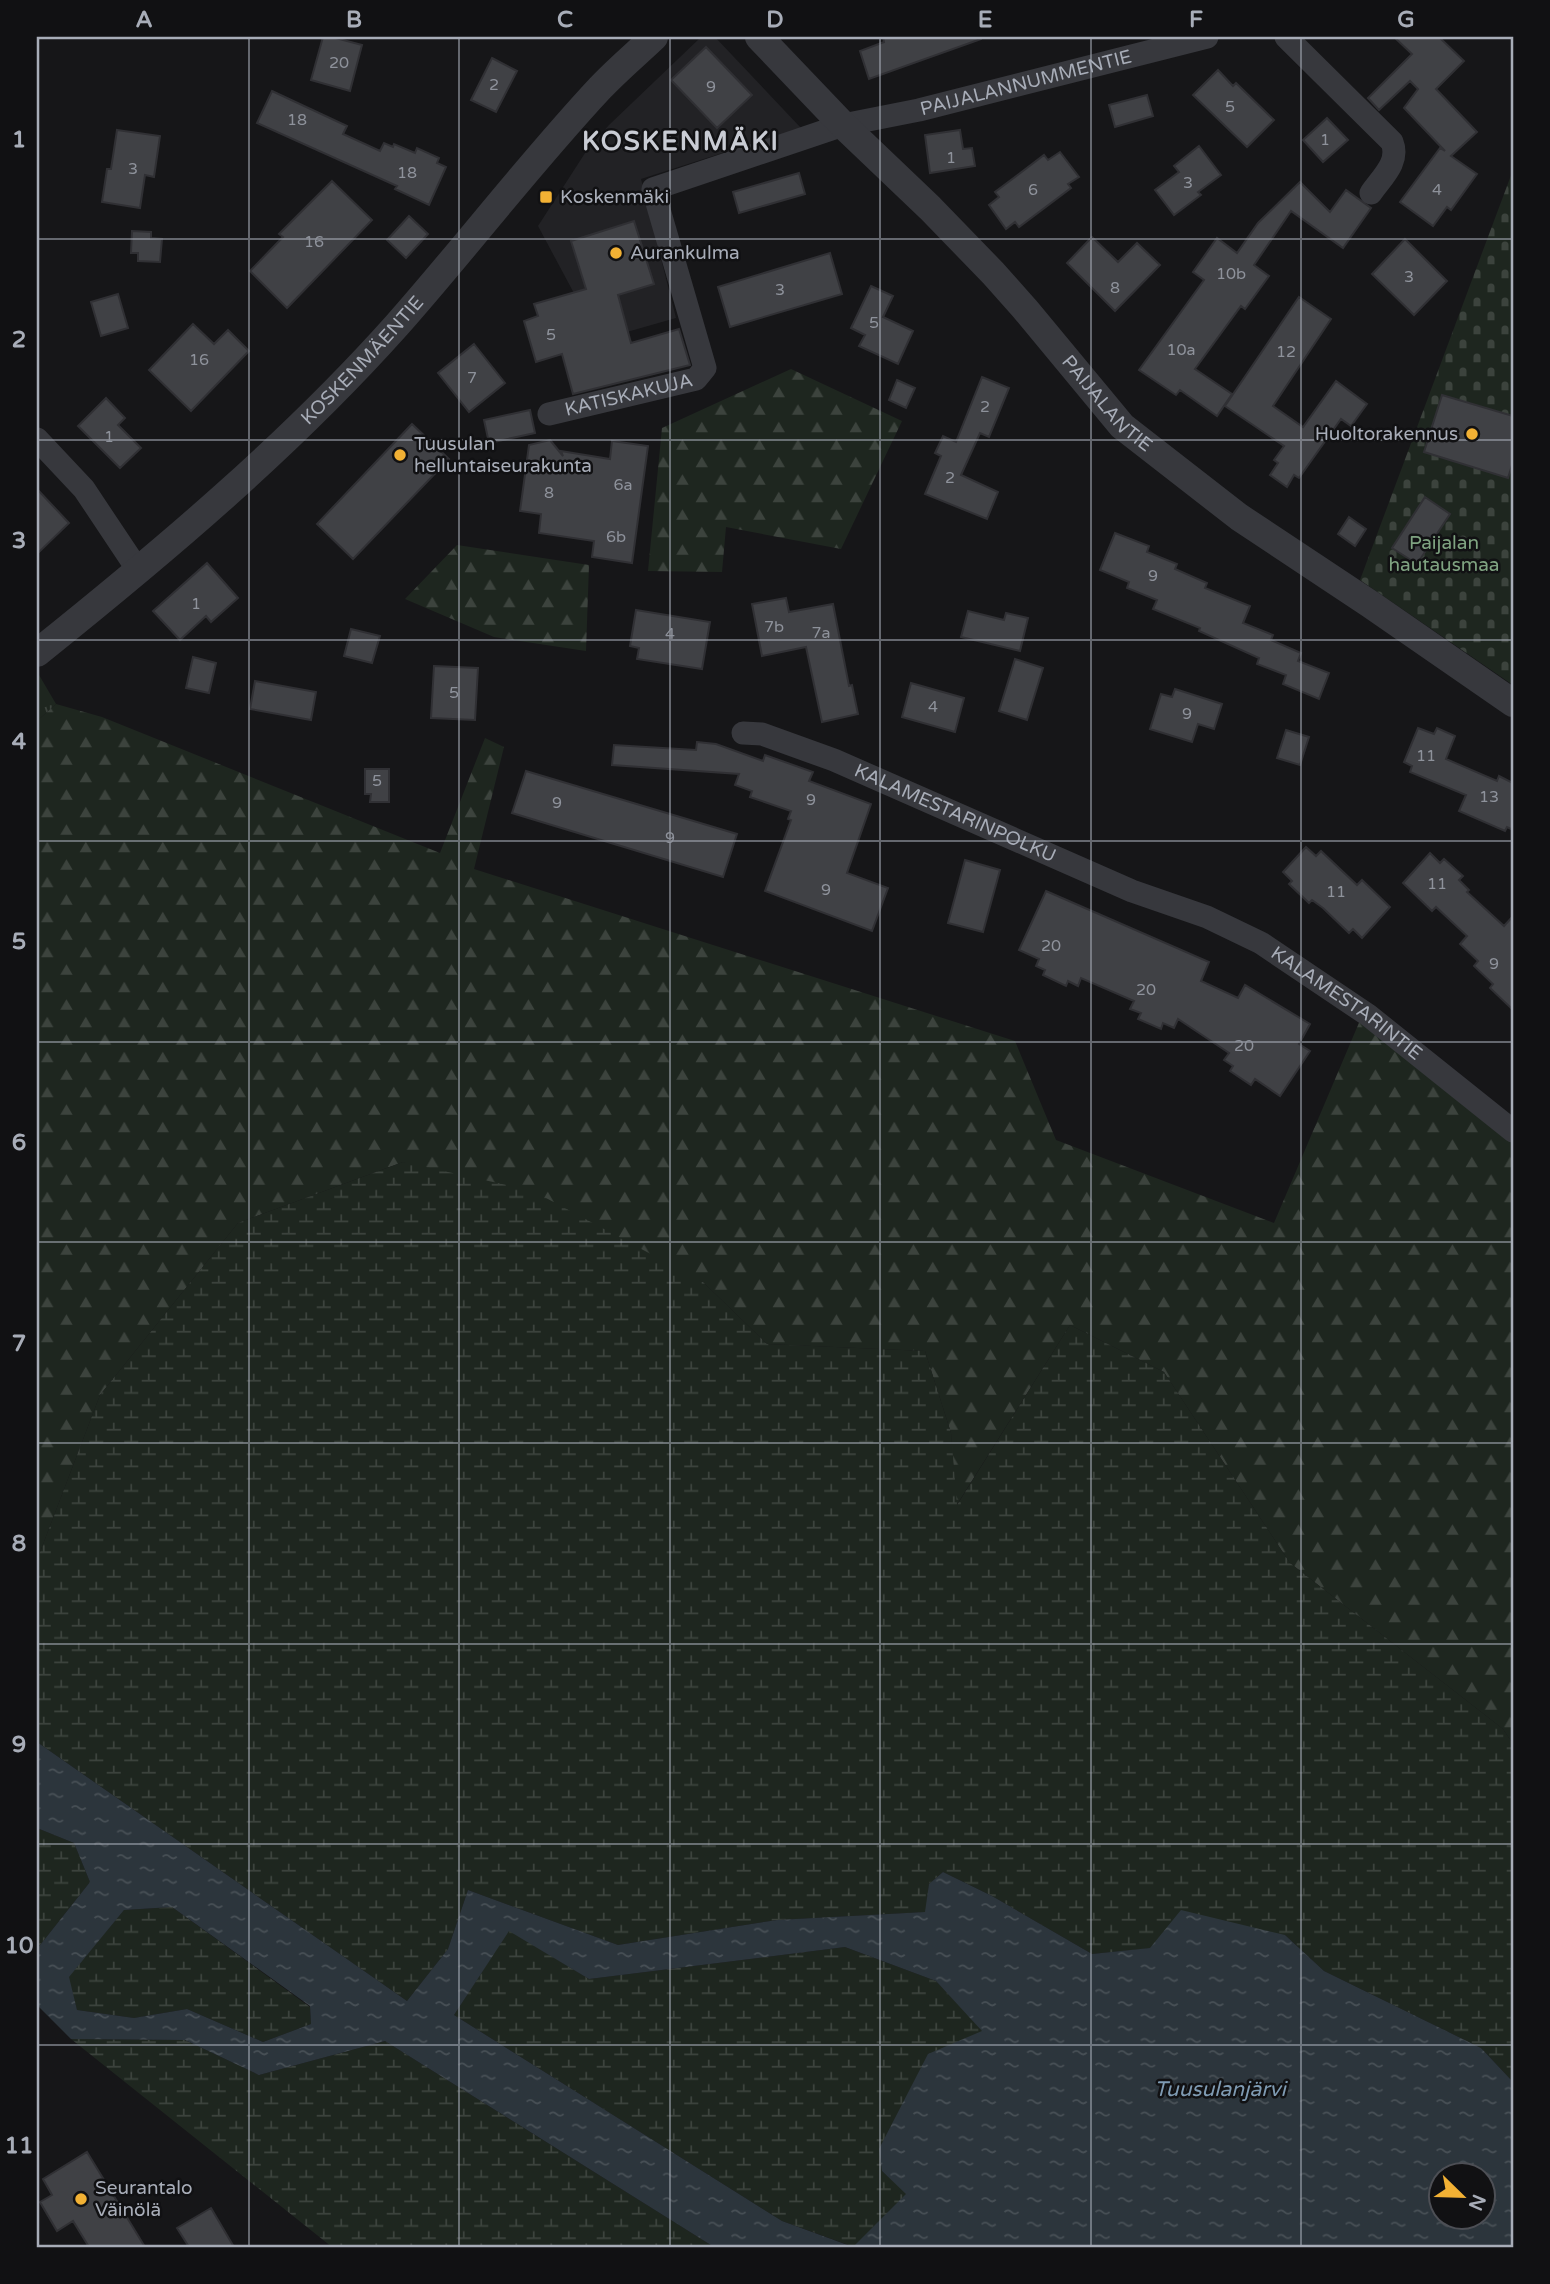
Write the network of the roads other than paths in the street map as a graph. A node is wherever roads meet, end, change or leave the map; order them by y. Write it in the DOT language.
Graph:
graph roads {
  1 [pos="654,37"];
  2 [pos="759,37"];
  3 [pos="1207,37"];
  4 [pos="1286,37"];
  5 [pos="843,125"];
  6 [pos="1371,193"];
  7 [pos="705,368"];
  8 [pos="550,414"];
  9 [pos="37,439"];
  10 [pos="138,570"];
  11 [pos="37,653"];
  12 [pos="1513,703"];
  13 [pos="743,733"];
  14 [pos="1164,901"];
  15 [pos="1513,1131"];
  1 -- 10 [label="street, KOSKENMÄENTIE"];
  2 -- 5 [label="street, PAIJALANTIE"];
  3 -- 5 [label="street, PAIJALANNUMMENTIE"];
  4 -- 6 [label="street"];
  5 -- 7 [label="street, PAIJALANNUMMENTIE"];
  5 -- 12 [label="street, PAIJALANTIE"];
  7 -- 8 [label="street, KATISKAKUJA"];
  9 -- 10 [label="street"];
  10 -- 11 [label="street, KOSKENMÄENTIE"];
  13 -- 14 [label="street, KALAMESTARINPOLKU"];
  14 -- 15 [label="street, KALAMESTARINTIE"];
}
